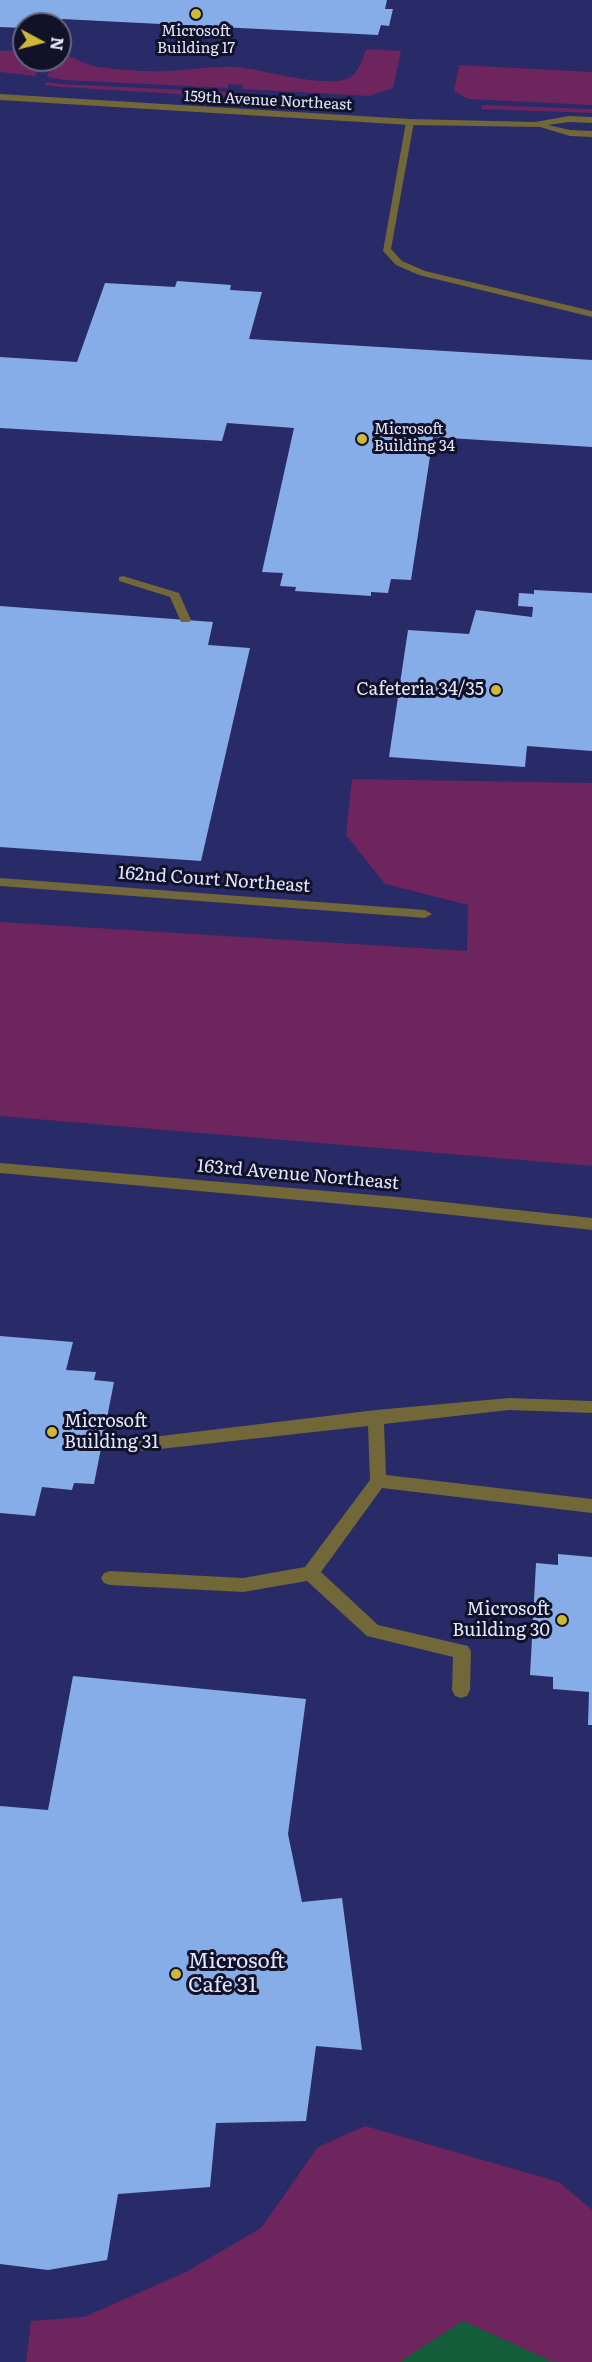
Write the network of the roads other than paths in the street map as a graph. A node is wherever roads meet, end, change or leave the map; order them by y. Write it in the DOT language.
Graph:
graph roads {
  1 [pos="0,97"];
  2 [pos="592,120"];
  3 [pos="410,122"];
  4 [pos="535,125"];
  5 [pos="592,134"];
  6 [pos="592,314"];
  7 [pos="123,579"];
  8 [pos="185,620"];
  9 [pos="0,882"];
  10 [pos="425,914"];
  11 [pos="0,1168"];
  12 [pos="592,1224"];
  13 [pos="592,1407"];
  14 [pos="376,1417"];
  15 [pos="141,1444"];
  16 [pos="378,1481"];
  17 [pos="592,1506"];
  18 [pos="310,1573"];
  19 [pos="110,1578"];
  20 [pos="461,1690"];
  1 -- 3 [label="street, 159th Avenue Northeast"];
  2 -- 4 [label="street, 159th Avenue Northeast"];
  3 -- 4 [label="street, 159th Avenue Northeast"];
  3 -- 6 [label="street"];
  4 -- 5 [label="street, 159th Avenue Northeast"];
  7 -- 8 [label="street"];
  9 -- 10 [label="street, 162nd Court Northeast"];
  11 -- 12 [label="street, 163rd Avenue Northeast"];
  13 -- 14 [label="street"];
  14 -- 15 [label="street"];
  14 -- 16 [label="street"];
  16 -- 17 [label="street"];
  16 -- 18 [label="street"];
  18 -- 19 [label="street"];
  18 -- 20 [label="street"];
}
